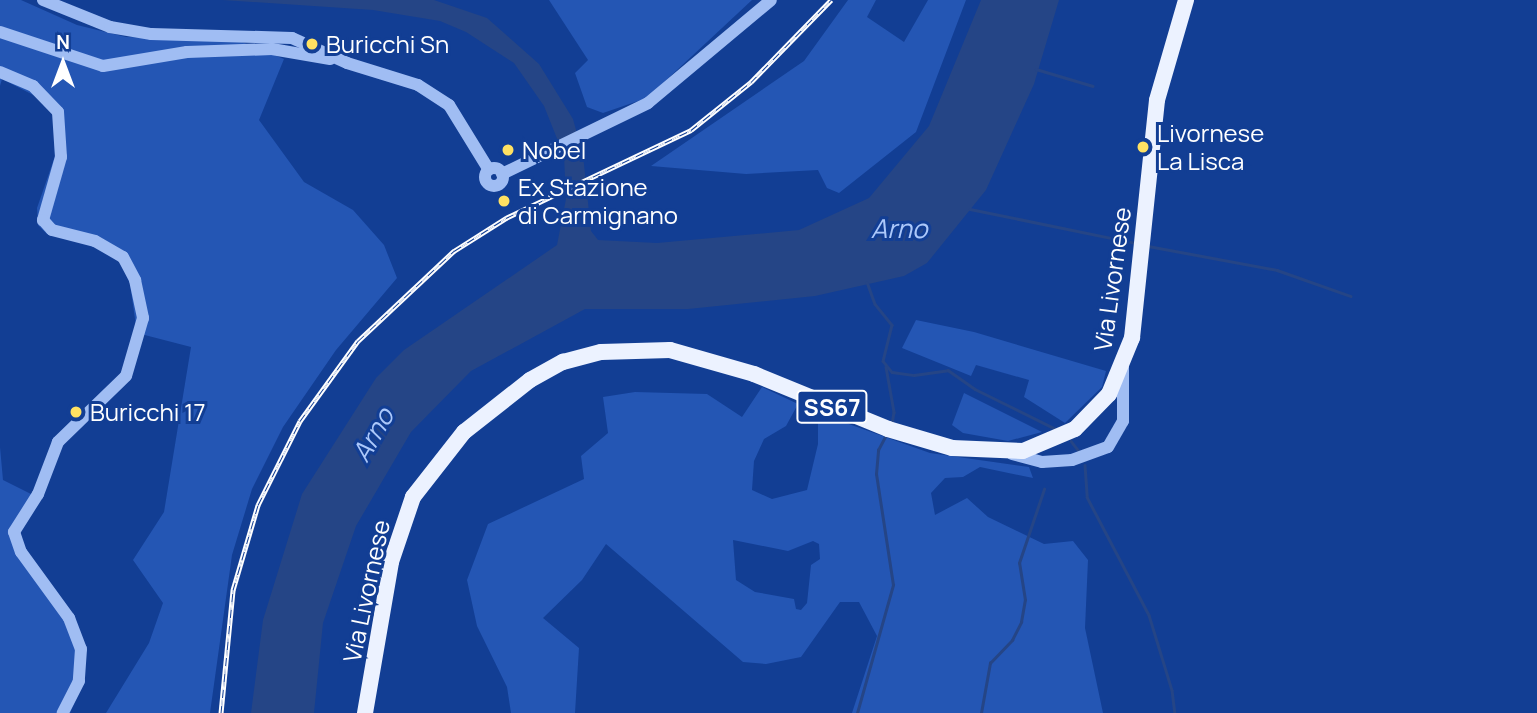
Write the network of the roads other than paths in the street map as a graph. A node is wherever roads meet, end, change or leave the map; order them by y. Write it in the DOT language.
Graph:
graph roads {
  1 [pos="43,0"];
  2 [pos="771,0"];
  3 [pos="1186,0"];
  4 [pos="0,32"];
  5 [pos="348,63"];
  6 [pos="0,72"];
  7 [pos="1123,367"];
  8 [pos="1005,452"];
  9 [pos="63,713"];
  10 [pos="365,713"];
  1 -- 5 [label="street"];
  2 -- 5 [label="street"];
  3 -- 7 [label="main road, Via Livornese / SS67"];
  4 -- 5 [label="street"];
  6 -- 9 [label="street"];
  7 -- 8 [label="main road, Via Livornese / SS67"];
  7 -- 8 [label="street"];
  8 -- 10 [label="main road, Via Livornese / SS67"];
}
